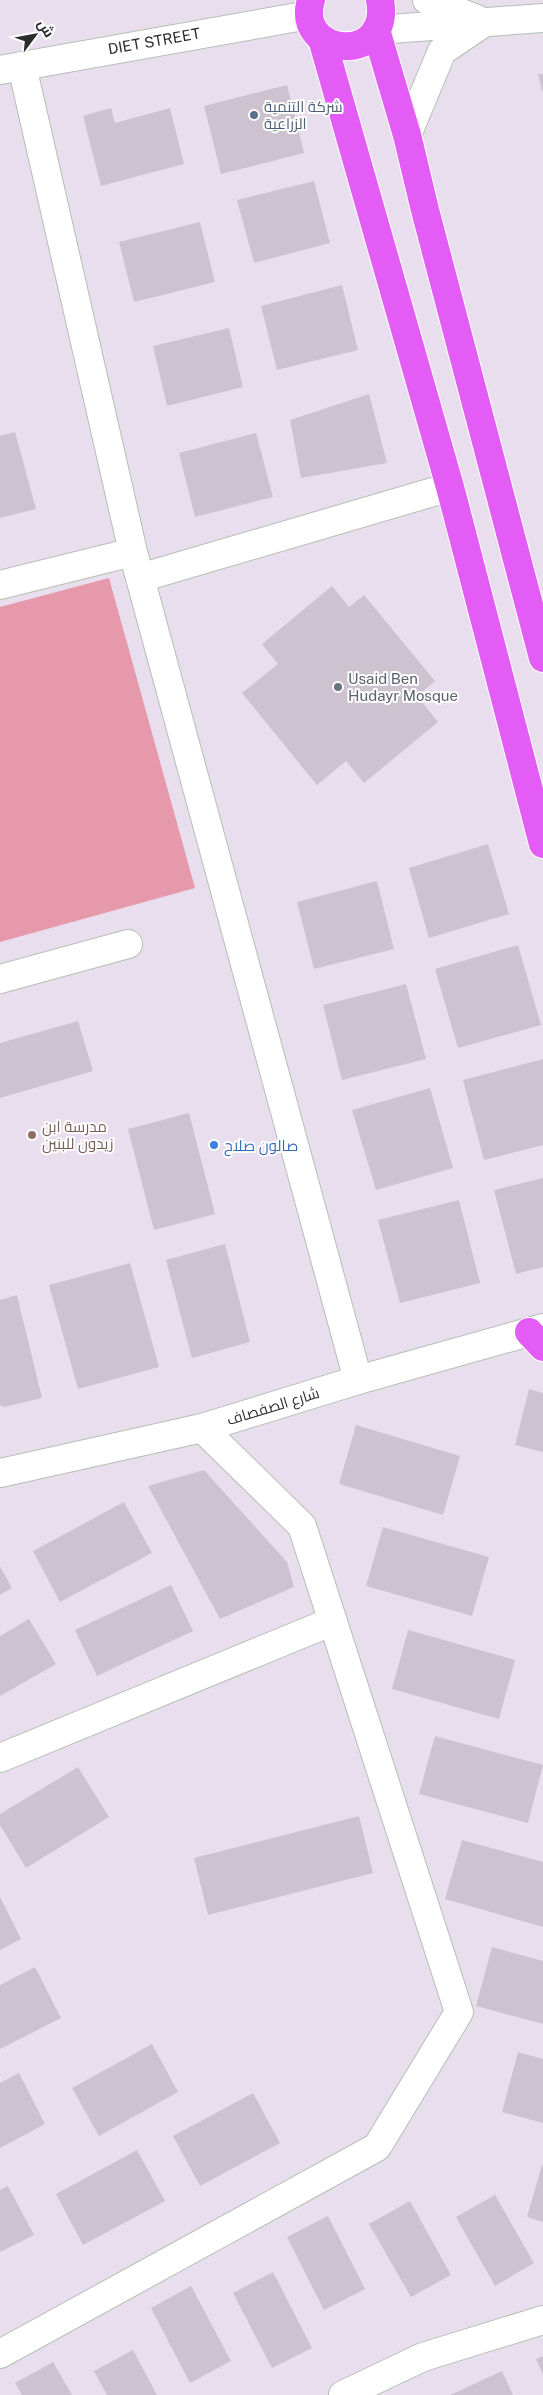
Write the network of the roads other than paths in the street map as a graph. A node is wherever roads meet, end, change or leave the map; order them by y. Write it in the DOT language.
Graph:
graph roads {
  1 [pos="380,0"];
  2 [pos="427,0"];
  3 [pos="310,7"];
  4 [pos="543,18"];
  5 [pos="486,22"];
  6 [pos="376,30"];
  7 [pos="322,39"];
  8 [pos="11,68"];
  9 [pos="407,135"];
  10 [pos="450,487"];
  11 [pos="133,552"];
  12 [pos="140,578"];
  13 [pos="0,585"];
  14 [pos="543,658"];
  15 [pos="543,844"];
  16 [pos="128,944"];
  17 [pos="0,980"];
  18 [pos="538,1335"];
  19 [pos="358,1380"];
  20 [pos="202,1428"];
  21 [pos="6,1467"];
  22 [pos="333,1621"];
  23 [pos="0,1758"];
  24 [pos="543,2320"];
  25 [pos="0,2354"];
  26 [pos="343,2395"];
  1 -- 6 [label="main road"];
  2 -- 5 [label="street"];
  3 -- 7 [label="main road"];
  3 -- 8 [label="street, DIET STREET"];
  4 -- 5 [label="street"];
  5 -- 6 [label="street"];
  5 -- 9 [label="street"];
  6 -- 7 [label="main road"];
  6 -- 9 [label="main road"];
  7 -- 10 [label="main road"];
  8 -- 11 [label="street"];
  9 -- 14 [label="main road"];
  10 -- 12 [label="street"];
  10 -- 15 [label="main road"];
  11 -- 12 [label="street"];
  11 -- 13 [label="street"];
  12 -- 19 [label="street"];
  16 -- 17 [label="street"];
  18 -- 19 [label="street, شارع الصفصاف"];
  19 -- 20 [label="street, شارع الصفصاف"];
  20 -- 21 [label="street, شارع الصفصاف"];
  20 -- 22 [label="street"];
  22 -- 23 [label="street"];
  22 -- 25 [label="street"];
  24 -- 26 [label="street"];
}
